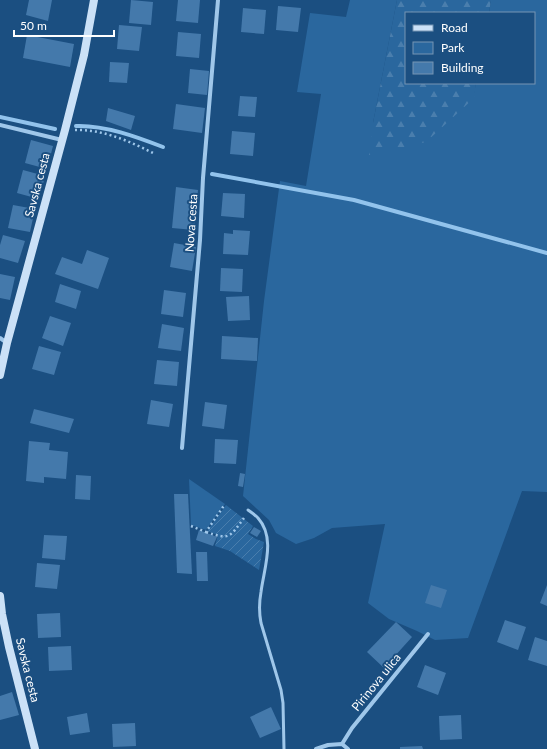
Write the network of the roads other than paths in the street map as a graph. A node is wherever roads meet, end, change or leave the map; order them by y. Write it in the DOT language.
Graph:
graph roads {
  1 [pos="94,0"];
  2 [pos="218,0"];
  3 [pos="0,125"];
  4 [pos="62,140"];
  5 [pos="3,341"];
  6 [pos="0,375"];
  7 [pos="182,448"];
  8 [pos="248,510"];
  9 [pos="0,596"];
  10 [pos="428,634"];
  11 [pos="342,744"];
  12 [pos="35,749"];
  13 [pos="284,749"];
  14 [pos="316,749"];
  15 [pos="348,749"];
  1 -- 4 [label="street, Savska cesta"];
  2 -- 7 [label="street, Nova cesta"];
  3 -- 4 [label="street"];
  4 -- 5 [label="street, Savska cesta"];
  5 -- 6 [label="street, Savska cesta"];
  8 -- 13 [label="lane"];
  9 -- 12 [label="street, Savska cesta"];
  10 -- 11 [label="street, Pirinova ulica"];
  11 -- 14 [label="street"];
  11 -- 15 [label="street"];
}
